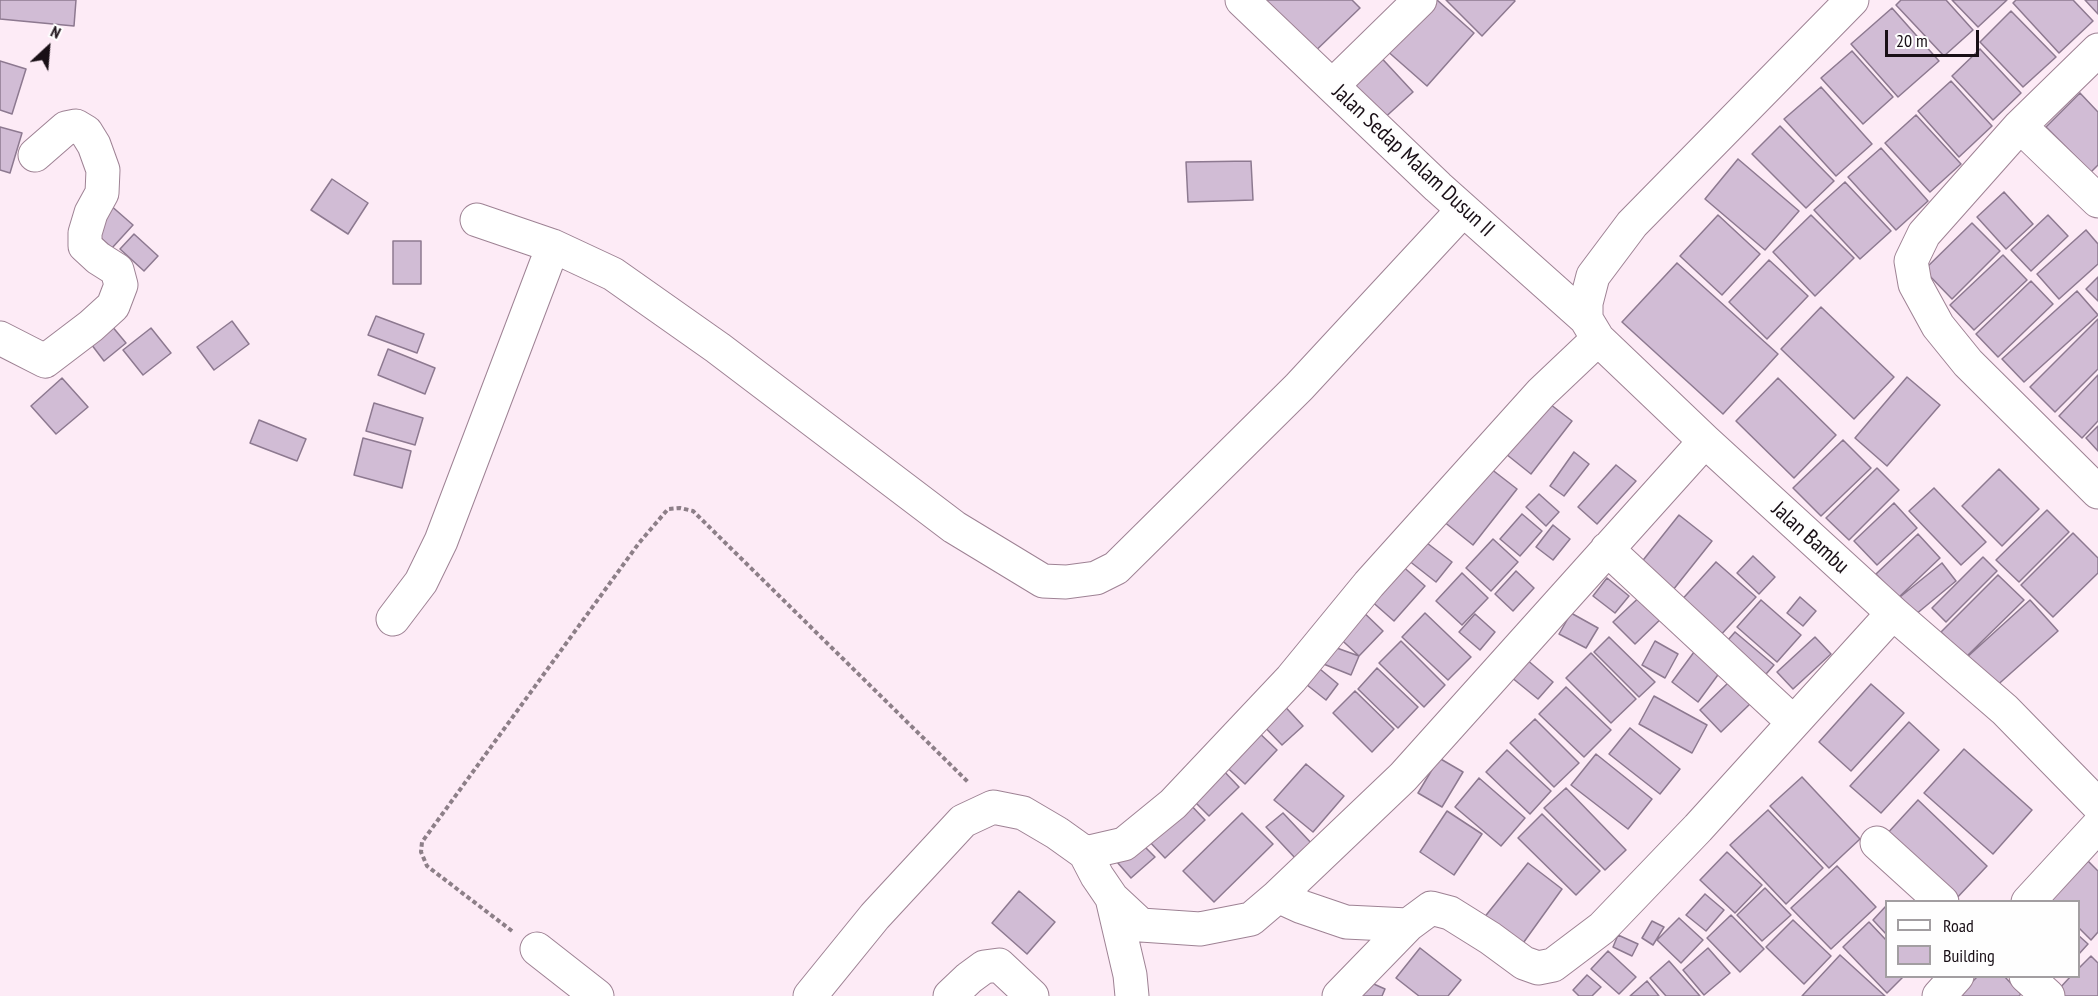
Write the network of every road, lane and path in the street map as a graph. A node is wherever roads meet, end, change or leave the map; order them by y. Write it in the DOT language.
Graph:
graph roads {
  1 [pos="1242,0"];
  2 [pos="1420,0"];
  3 [pos="1852,0"];
  4 [pos="2098,50"];
  5 [pos="1333,85"];
  6 [pos="2020,126"];
  7 [pos="35,155"];
  8 [pos="2098,201"];
  9 [pos="1463,210"];
  10 [pos="477,220"];
  11 [pos="553,246"];
  12 [pos="1592,329"];
  13 [pos="0,339"];
  14 [pos="1705,441"];
  15 [pos="2098,492"];
  16 [pos="1607,549"];
  17 [pos="1893,613"];
  18 [pos="393,618"];
  19 [pos="1793,722"];
  20 [pos="2098,805"];
  21 [pos="993,807"];
  22 [pos="2098,826"];
  23 [pos="1877,843"];
  24 [pos="1085,853"];
  25 [pos="1278,896"];
  26 [pos="1113,898"];
  27 [pos="1940,900"];
  28 [pos="2030,900"];
  29 [pos="1408,925"];
  30 [pos="537,949"];
  31 [pos="1955,978"];
  32 [pos="2028,978"];
  33 [pos="597,996"];
  34 [pos="810,996"];
  35 [pos="950,996"];
  36 [pos="1032,996"];
  37 [pos="1132,996"];
  38 [pos="1339,996"];
  39 [pos="1939,996"];
  40 [pos="2048,996"];
  1 -- 5 [label="street, Jalan Sedap Malam Dusun II"];
  2 -- 5 [label="street"];
  3 -- 12 [label="street"];
  4 -- 6 [label="street"];
  5 -- 9 [label="street, Jalan Sedap Malam Dusun II"];
  6 -- 8 [label="street"];
  6 -- 15 [label="street"];
  7 -- 13 [label="street"];
  9 -- 11 [label="street"];
  9 -- 12 [label="street, Jalan Sedap Malam Dusun II"];
  10 -- 11 [label="street"];
  11 -- 18 [label="street"];
  12 -- 14 [label="street, Jalan Bambu"];
  12 -- 24 [label="street"];
  14 -- 16 [label="street"];
  14 -- 17 [label="street, Jalan Bambu"];
  16 -- 19 [label="street"];
  16 -- 25 [label="street"];
  17 -- 19 [label="street"];
  17 -- 20 [label="street, Jalan Bambu"];
  19 -- 29 [label="street"];
  21 -- 24 [label="street"];
  21 -- 30 [label="path"];
  21 -- 34 [label="street"];
  22 -- 28 [label="street"];
  23 -- 27 [label="street"];
  24 -- 26 [label="street"];
  25 -- 26 [label="street"];
  25 -- 29 [label="street"];
  26 -- 37 [label="street"];
  29 -- 38 [label="street"];
  30 -- 33 [label="street"];
  31 -- 39 [label="street"];
  32 -- 40 [label="street"];
  35 -- 36 [label="street"];
}
